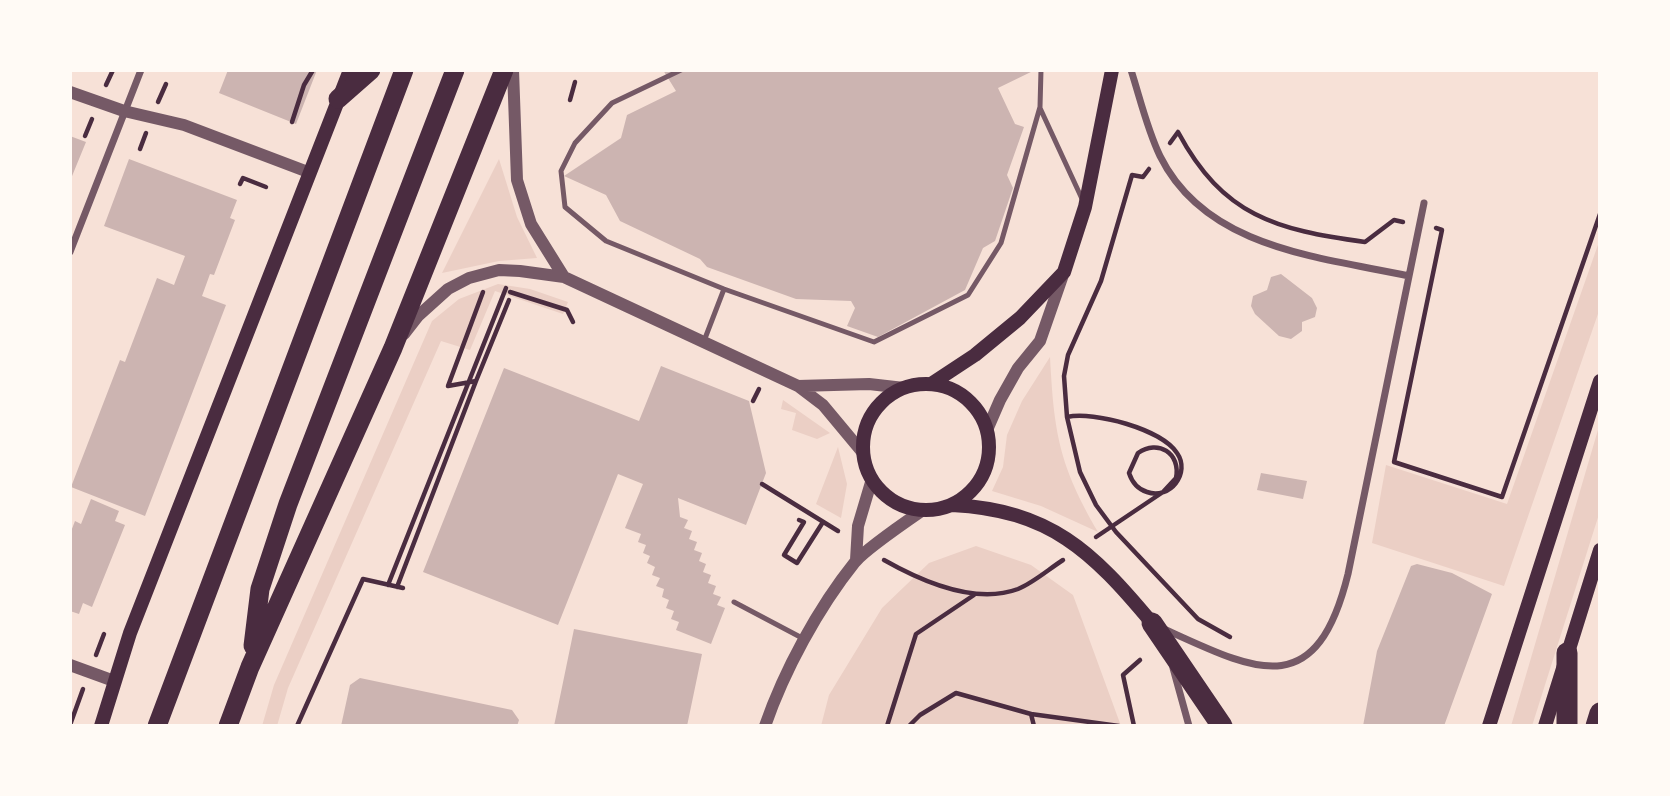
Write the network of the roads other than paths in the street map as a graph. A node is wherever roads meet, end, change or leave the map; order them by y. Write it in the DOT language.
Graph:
graph roads {
  1 [pos="141,70"];
  2 [pos="349,70"];
  3 [pos="372,70"];
  4 [pos="404,70"];
  5 [pos="455,70"];
  6 [pos="504,70"];
  7 [pos="513,70"];
  8 [pos="681,70"];
  9 [pos="1041,70"];
  10 [pos="1112,70"];
  11 [pos="1130,70"];
  12 [pos="70,92"];
  13 [pos="338,99"];
  14 [pos="1040,107"];
  15 [pos="124,111"];
  16 [pos="308,172"];
  17 [pos="1424,203"];
  18 [pos="1085,207"];
  19 [pos="70,251"];
  20 [pos="1064,272"];
  21 [pos="1409,276"];
  22 [pos="564,277"];
  23 [pos="724,289"];
  24 [pos="703,343"];
  25 [pos="393,348"];
  26 [pos="1600,381"];
  27 [pos="931,384"];
  28 [pos="798,386"];
  29 [pos="904,388"];
  30 [pos="987,430"];
  31 [pos="863,453"];
  32 [pos="872,479"];
  33 [pos="950,505"];
  34 [pos="923,510"];
  35 [pos="1600,550"];
  36 [pos="856,560"];
  37 [pos="734,602"];
  38 [pos="1152,623"];
  39 [pos="804,639"];
  40 [pos="1567,653"];
  41 [pos="70,665"];
  42 [pos="250,667"];
  43 [pos="114,681"];
  44 [pos="1600,713"];
  45 [pos="101,726"];
  46 [pos="157,726"];
  47 [pos="228,726"];
  48 [pos="765,726"];
  49 [pos="1189,726"];
  50 [pos="1222,726"];
  51 [pos="1489,726"];
  52 [pos="1545,726"];
  53 [pos="1567,726"];
  54 [pos="1596,726"];
  1 -- 15 [label="street"];
  2 -- 13 [label="main road"];
  3 -- 13 [label="highway"];
  4 -- 46 [label="highway"];
  5 -- 42 [label="highway"];
  6 -- 25 [label="highway"];
  7 -- 22 [label="street"];
  8 -- 23 [label="lane"];
  9 -- 14 [label="lane"];
  10 -- 18 [label="main road"];
  11 -- 21 [label="street"];
  12 -- 15 [label="street"];
  13 -- 16 [label="main road"];
  14 -- 18 [label="lane"];
  14 -- 23 [label="lane"];
  15 -- 16 [label="street"];
  15 -- 19 [label="street"];
  16 -- 43 [label="main road"];
  17 -- 21 [label="street"];
  18 -- 20 [label="main road"];
  20 -- 27 [label="main road"];
  20 -- 30 [label="street"];
  21 -- 38 [label="street"];
  22 -- 24 [label="street"];
  22 -- 25 [label="street"];
  23 -- 24 [label="lane"];
  24 -- 28 [label="street"];
  25 -- 42 [label="highway"];
  26 -- 51 [label="main road"];
  27 -- 29 [label="main road"];
  27 -- 30 [label="main road"];
  28 -- 29 [label="street"];
  28 -- 31 [label="street"];
  29 -- 31 [label="main road"];
  30 -- 33 [label="main road"];
  31 -- 32 [label="main road"];
  32 -- 34 [label="main road"];
  32 -- 36 [label="street"];
  33 -- 34 [label="main road"];
  33 -- 38 [label="main road"];
  34 -- 36 [label="street"];
  35 -- 40 [label="main road"];
  36 -- 39 [label="street"];
  37 -- 39 [label="lane"];
  38 -- 49 [label="street"];
  38 -- 50 [label="highway"];
  39 -- 48 [label="street"];
  40 -- 52 [label="main road"];
  40 -- 53 [label="highway"];
  41 -- 43 [label="street"];
  42 -- 47 [label="highway"];
  43 -- 45 [label="main road"];
  44 -- 54 [label="highway"];
}
